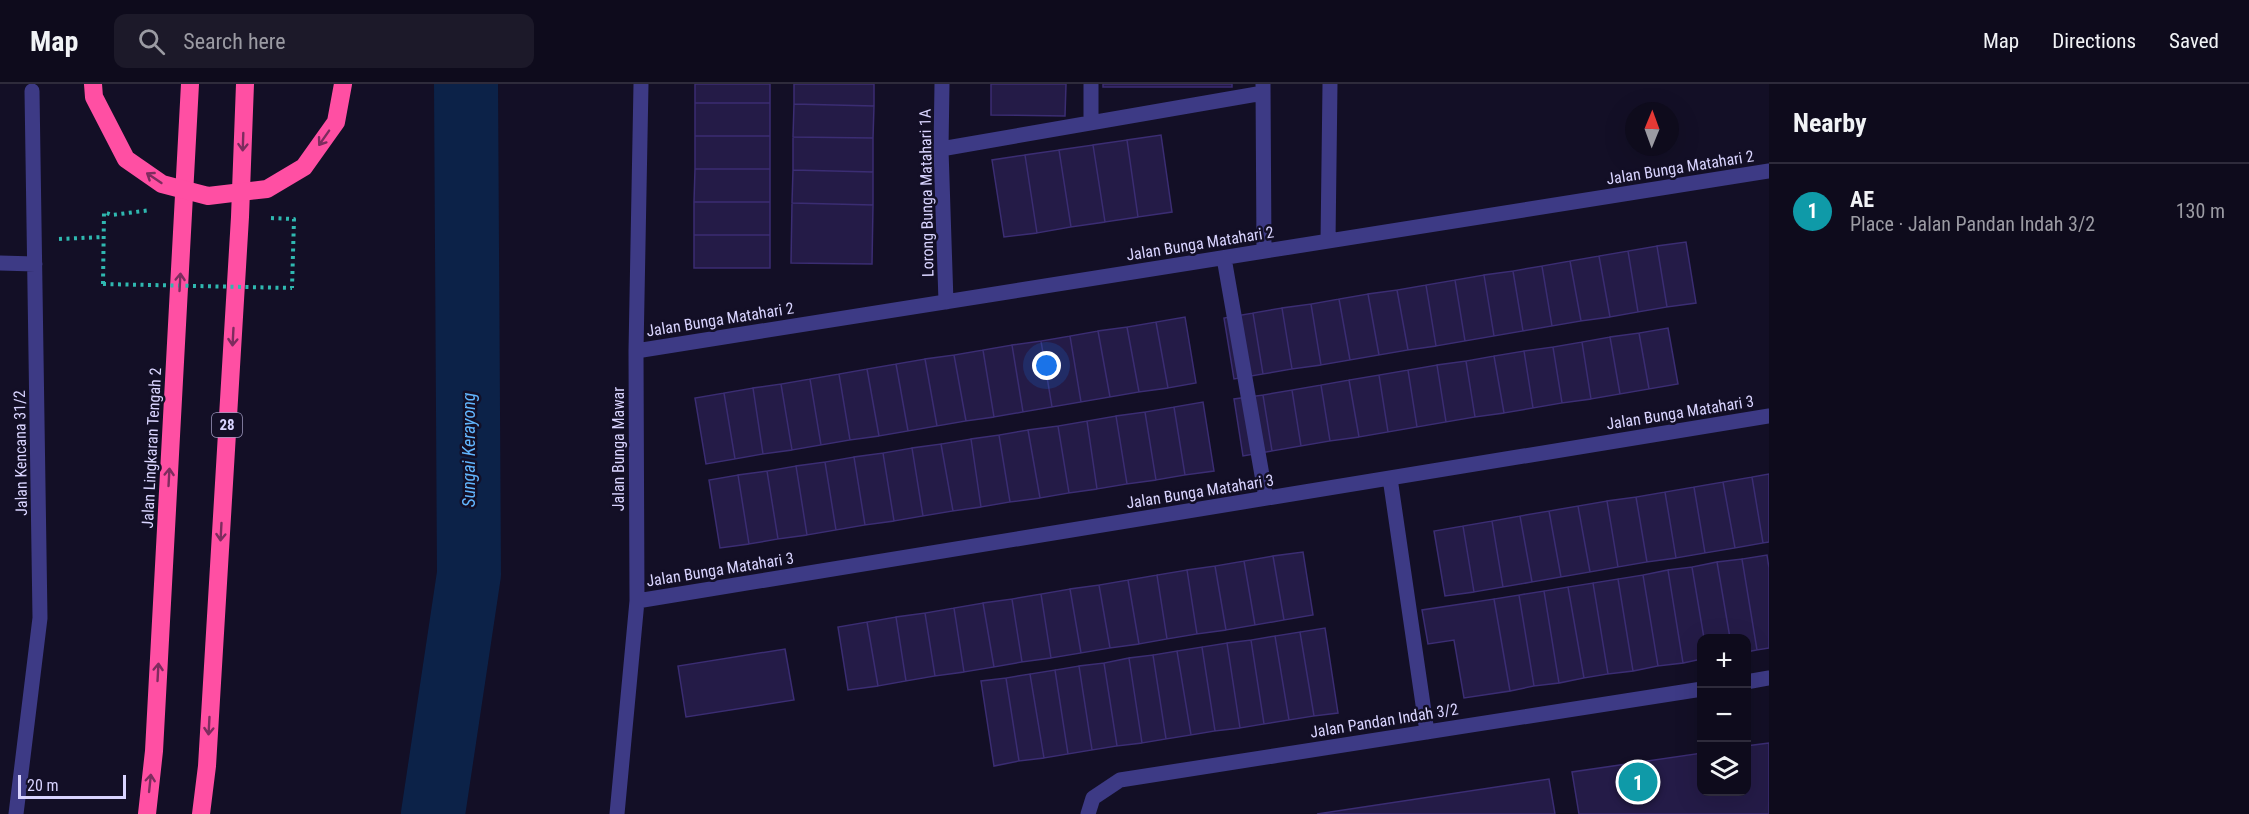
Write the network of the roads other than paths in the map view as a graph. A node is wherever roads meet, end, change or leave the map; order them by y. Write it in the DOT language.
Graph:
graph roads {
  1 [pos="93,84"];
  2 [pos="190,84"];
  3 [pos="245,84"];
  4 [pos="343,84"];
  5 [pos="641,84"];
  6 [pos="942,84"];
  7 [pos="1091,84"];
  8 [pos="1330,84"];
  9 [pos="1263,88"];
  10 [pos="32,91"];
  11 [pos="1091,121"];
  12 [pos="941,149"];
  13 [pos="1769,171"];
  14 [pos="1328,241"];
  15 [pos="1264,251"];
  16 [pos="1224,258"];
  17 [pos="0,263"];
  18 [pos="35,264"];
  19 [pos="946,302"];
  20 [pos="636,351"];
  21 [pos="1769,416"];
  22 [pos="1390,478"];
  23 [pos="1266,498"];
  24 [pos="637,601"];
  25 [pos="1769,678"];
  26 [pos="1751,681"];
  27 [pos="1697,690"];
  28 [pos="1427,732"];
  29 [pos="16,814"];
  30 [pos="147,814"];
  31 [pos="201,814"];
  32 [pos="616,814"];
  33 [pos="1088,814"];
  4 -- 1 [label="highway, one-way, bridge"];
  30 -- 2 [label="highway, Jalan Lingkaran Tengah 2, one-way"];
  3 -- 31 [label="highway, 28, one-way"];
  5 -- 20 [label="street, Jalan Bunga Mawar"];
  6 -- 12 [label="street, Lorong Bunga Matahari 1A"];
  7 -- 11 [label="street"];
  8 -- 14 [label="street"];
  9 -- 11 [label="street"];
  9 -- 15 [label="street"];
  10 -- 18 [label="street, Jalan Kencana 31/2"];
  11 -- 12 [label="street"];
  12 -- 19 [label="street, Lorong Bunga Matahari 1A"];
  13 -- 14 [label="street, Jalan Bunga Matahari 2"];
  14 -- 15 [label="street, Jalan Bunga Matahari 2"];
  15 -- 16 [label="street, Jalan Bunga Matahari 2"];
  16 -- 19 [label="street, Jalan Bunga Matahari 2"];
  16 -- 23 [label="street"];
  17 -- 18 [label="street"];
  18 -- 29 [label="street, Jalan Kencana 31/2"];
  19 -- 20 [label="street, Jalan Bunga Matahari 2"];
  20 -- 24 [label="street, Jalan Bunga Mawar"];
  21 -- 22 [label="street, Jalan Bunga Matahari 3"];
  22 -- 23 [label="street, Jalan Bunga Matahari 3"];
  22 -- 28 [label="street"];
  23 -- 24 [label="street, Jalan Bunga Matahari 3"];
  24 -- 32 [label="street, Jalan Bunga Mawar"];
  25 -- 26 [label="street"];
  27 -- 28 [label="street, Jalan Pandan Indah 3/2"];
  28 -- 33 [label="street, Jalan Pandan Indah 3/2"];
}
